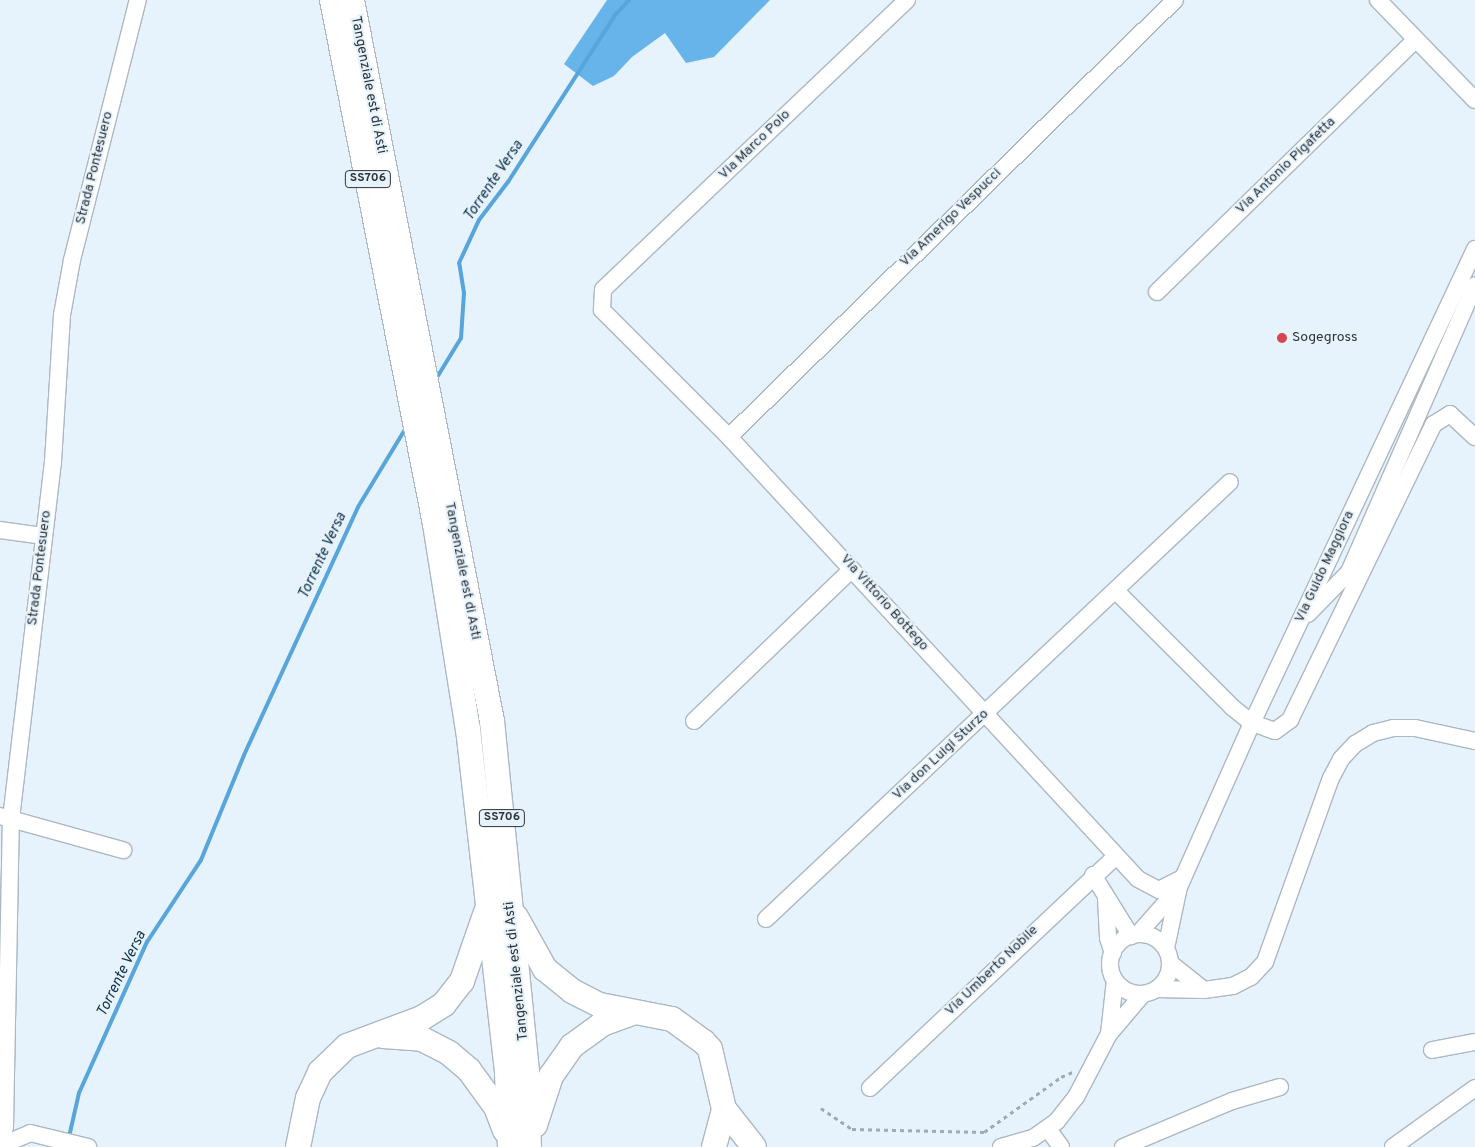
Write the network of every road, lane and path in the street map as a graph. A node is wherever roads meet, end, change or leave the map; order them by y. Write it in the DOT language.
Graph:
graph roads {
  1 [pos="138,0"];
  2 [pos="332,0"];
  3 [pos="352,0"];
  4 [pos="907,0"];
  5 [pos="1175,0"];
  6 [pos="1378,0"];
  7 [pos="1415,40"];
  8 [pos="1475,100"];
  9 [pos="1475,249"];
  10 [pos="1475,285"];
  11 [pos="603,290"];
  12 [pos="1157,292"];
  13 [pos="729,437"];
  14 [pos="1475,437"];
  15 [pos="1230,482"];
  16 [pos="0,530"];
  17 [pos="44,536"];
  18 [pos="852,569"];
  19 [pos="1116,591"];
  20 [pos="1299,623"];
  21 [pos="984,714"];
  22 [pos="694,721"];
  23 [pos="1252,723"];
  24 [pos="1475,741"];
  25 [pos="6,817"];
  26 [pos="124,850"];
  27 [pos="1116,856"];
  28 [pos="1093,875"];
  29 [pos="1181,883"];
  30 [pos="1106,898"];
  31 [pos="500,906"];
  32 [pos="766,919"];
  33 [pos="1134,935"];
  34 [pos="1112,953"];
  35 [pos="1168,956"];
  36 [pos="1115,980"];
  37 [pos="1204,990"];
  38 [pos="1150,992"];
  39 [pos="633,1012"];
  40 [pos="1109,1034"];
  41 [pos="376,1035"];
  42 [pos="1475,1042"];
  43 [pos="1432,1050"];
  44 [pos="1093,1065"];
  45 [pos="1280,1087"];
  46 [pos="870,1088"];
  47 [pos="1475,1088"];
  48 [pos="820,1108"];
  49 [pos="724,1109"];
  50 [pos="306,1112"];
  51 [pos="1048,1129"];
  52 [pos="519,1145"];
  53 [pos="1,1146"];
  54 [pos="752,1146"];
  55 [pos="88,1147"];
  56 [pos="298,1147"];
  57 [pos="313,1147"];
  58 [pos="714,1147"];
  59 [pos="1001,1147"];
  60 [pos="1060,1147"];
  61 [pos="1123,1147"];
  62 [pos="1393,1147"];
  1 -- 17 [label="street, Strada Pontesuero"];
  2 -- 31 [label="highway, Tangenziale est di Asti / SS706"];
  3 -- 31 [label="highway, Tangenziale est di Asti / SS706"];
  4 -- 11 [label="street, Via Marco Polo"];
  5 -- 13 [label="street, Via Amerigo Vespucci"];
  6 -- 7 [label="street"];
  7 -- 8 [label="street"];
  7 -- 12 [label="street, Via Antonio Pigafetta"];
  9 -- 20 [label="street, Via Guido Maggiora"];
  10 -- 20 [label="street"];
  11 -- 13 [label="street, Via Vittorio Bottego"];
  13 -- 18 [label="street, Via Vittorio Bottego"];
  14 -- 23 [label="street"];
  15 -- 19 [label="street, Via don Luigi Sturzo"];
  16 -- 17 [label="street"];
  17 -- 25 [label="street, Strada Pontesuero"];
  18 -- 21 [label="street, Via Vittorio Bottego"];
  18 -- 22 [label="street"];
  19 -- 21 [label="street, Via don Luigi Sturzo"];
  19 -- 23 [label="street"];
  20 -- 23 [label="street, Via Guido Maggiora"];
  21 -- 27 [label="street, Via Vittorio Bottego"];
  21 -- 32 [label="street, Via don Luigi Sturzo"];
  23 -- 29 [label="street, Via Guido Maggiora"];
  24 -- 37 [label="street"];
  25 -- 26 [label="street"];
  25 -- 53 [label="street, Strada Pontesuero"];
  27 -- 28 [label="street, Via Umberto Nobile"];
  27 -- 29 [label="street, Via Vittorio Bottego"];
  28 -- 30 [label="street"];
  28 -- 46 [label="street, Via Umberto Nobile"];
  29 -- 33 [label="street, Via Guido Maggiora"];
  29 -- 35 [label="street, Via Guido Maggiora"];
  30 -- 33 [label="street"];
  30 -- 34 [label="street"];
  31 -- 39 [label="highway"];
  31 -- 41 [label="highway"];
  31 -- 52 [label="highway, Tangenziale est di Asti / SS706"];
  33 -- 34 [label="street"];
  33 -- 35 [label="street"];
  34 -- 36 [label="street"];
  35 -- 37 [label="street"];
  35 -- 38 [label="street"];
  36 -- 38 [label="street"];
  36 -- 40 [label="street"];
  37 -- 38 [label="street"];
  38 -- 40 [label="street"];
  39 -- 49 [label="highway"];
  39 -- 52 [label="highway"];
  40 -- 44 [label="street"];
  41 -- 50 [label="highway"];
  41 -- 52 [label="highway"];
  42 -- 43 [label="street"];
  44 -- 48 [label="path"];
  44 -- 51 [label="street"];
  45 -- 61 [label="street"];
  47 -- 62 [label="street"];
  49 -- 54 [label="highway"];
  49 -- 58 [label="highway"];
  50 -- 56 [label="highway"];
  50 -- 57 [label="highway"];
  51 -- 59 [label="street"];
  51 -- 60 [label="street"];
  53 -- 55 [label="street"];
}
